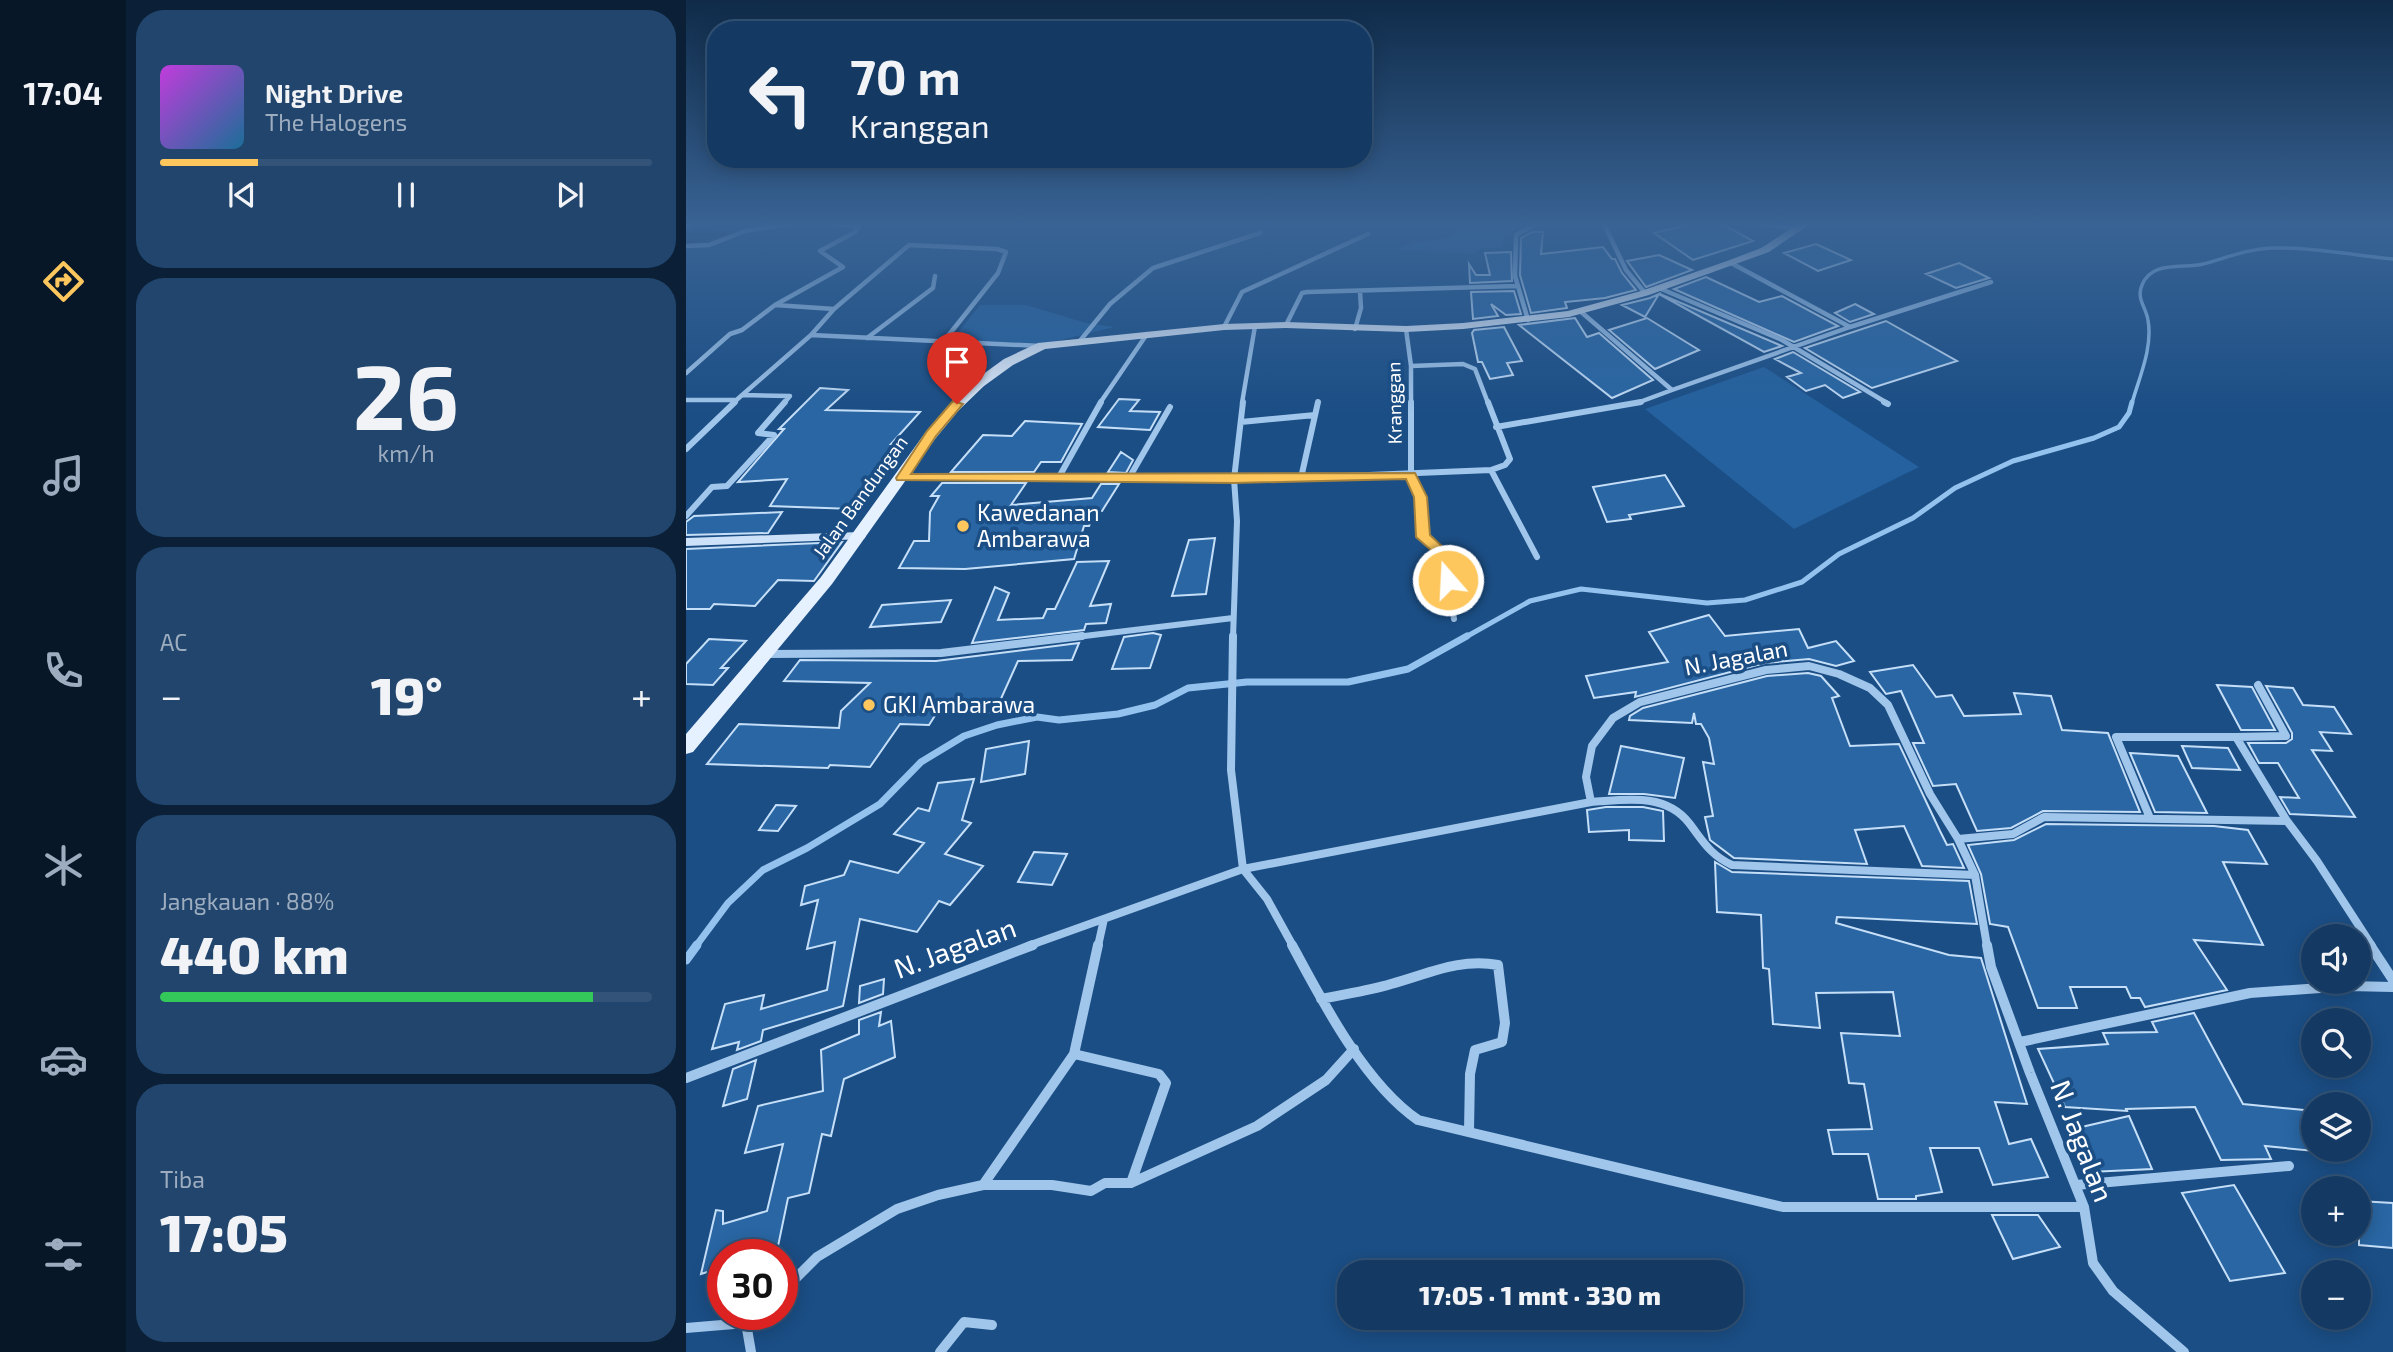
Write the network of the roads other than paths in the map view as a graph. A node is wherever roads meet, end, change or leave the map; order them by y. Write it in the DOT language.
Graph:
graph roads {
  1 [pos="807,287"];
  2 [pos="860,287"];
  3 [pos="933,287"];
  4 [pos="987,287"];
  5 [pos="1130,287"];
  6 [pos="1253,287"];
  7 [pos="1474,287"];
  8 [pos="1517,287"];
  9 [pos="1638,287"];
  10 [pos="1776,287"];
  11 [pos="1975,287"];
  12 [pos="1658,288"];
  13 [pos="1360,290"];
  14 [pos="1645,293"];
  15 [pos="775,305"];
  16 [pos="834,309"];
  17 [pos="1580,312"];
  18 [pos="1528,320"];
  19 [pos="1286,325"];
  20 [pos="1255,326"];
  21 [pos="1224,327"];
  22 [pos="1850,327"];
  23 [pos="1355,329"];
  24 [pos="1406,329"];
  25 [pos="1147,334"];
  26 [pos="811,335"];
  27 [pos="867,338"];
  28 [pos="944,341"];
  29 [pos="1079,342"];
  30 [pos="1042,346"];
  31 [pos="1794,346"];
  32 [pos="1411,366"];
  33 [pos="686,373"];
  34 [pos="1672,390"];
  35 [pos="740,397"];
  36 [pos="686,400"];
  37 [pos="1318,402"];
  38 [pos="1888,404"];
  39 [pos="1170,407"];
  40 [pos="1315,415"];
  41 [pos="1241,422"];
  42 [pos="1496,427"];
  43 [pos="686,449"];
  44 [pos="1491,470"];
  45 [pos="1411,475"];
  46 [pos="1059,477"];
  47 [pos="902,478"];
  48 [pos="1129,478"];
  49 [pos="1301,478"];
  50 [pos="1234,479"];
  51 [pos="686,516"];
  52 [pos="860,536"];
  53 [pos="686,542"];
  54 [pos="1537,557"];
  55 [pos="1233,618"];
  56 [pos="1454,619"];
  57 [pos="766,654"];
  58 [pos="2258,685"];
  59 [pos="2236,737"];
  60 [pos="686,747"];
  61 [pos="1591,802"];
  62 [pos="2150,818"];
  63 [pos="2287,821"];
  64 [pos="1958,839"];
  65 [pos="1243,869"];
  66 [pos="1975,875"];
  67 [pos="1104,919"];
  68 [pos="2393,980"];
  69 [pos="2393,987"];
  70 [pos="1321,999"];
  71 [pos="2020,1042"];
  72 [pos="1354,1049"];
  73 [pos="1074,1054"];
  74 [pos="686,1078"];
  75 [pos="1469,1131"];
  76 [pos="2289,1166"];
  77 [pos="1131,1183"];
  78 [pos="983,1185"];
  79 [pos="2076,1185"];
  80 [pos="2084,1207"];
  81 [pos="798,1276"];
  82 [pos="992,1325"];
  83 [pos="707,1326"];
  84 [pos="686,1328"];
  85 [pos="747,1330"];
  86 [pos="751,1352"];
  87 [pos="940,1352"];
  88 [pos="2184,1352"];
  1 -- 15 [label="street"];
  2 -- 16 [label="street"];
  3 -- 27 [label="street"];
  4 -- 28 [label="street"];
  5 -- 29 [label="street"];
  6 -- 21 [label="street"];
  7 -- 13 [label="street"];
  8 -- 18 [label="street"];
  9 -- 14 [label="street"];
  10 -- 22 [label="street"];
  11 -- 22 [label="street"];
  12 -- 14 [label="main road, Jalan Bandungan"];
  12 -- 31 [label="street"];
  13 -- 19 [label="street"];
  13 -- 23 [label="street"];
  14 -- 17 [label="main road, Jalan Bandungan"];
  15 -- 16 [label="street"];
  15 -- 33 [label="street"];
  16 -- 26 [label="street"];
  17 -- 18 [label="main road, Jalan Bandungan"];
  17 -- 34 [label="street"];
  18 -- 24 [label="main road, Jalan Bandungan"];
  19 -- 20 [label="main road, Jalan Bandungan"];
  19 -- 23 [label="main road, Jalan Bandungan"];
  20 -- 21 [label="main road, Jalan Bandungan"];
  20 -- 41 [label="street"];
  21 -- 25 [label="main road, Jalan Bandungan"];
  22 -- 31 [label="street"];
  23 -- 24 [label="main road, Jalan Bandungan"];
  24 -- 32 [label="street, Kranggan"];
  25 -- 29 [label="main road, Jalan Bandungan"];
  25 -- 46 [label="street"];
  26 -- 27 [label="street"];
  26 -- 35 [label="street"];
  27 -- 28 [label="street"];
  28 -- 30 [label="street"];
  29 -- 30 [label="main road, Jalan Bandungan"];
  30 -- 47 [label="main road, Jalan Bandungan"];
  31 -- 34 [label="street"];
  31 -- 38 [label="street"];
  32 -- 42 [label="street"];
  32 -- 45 [label="street, Kranggan"];
  34 -- 42 [label="street"];
  35 -- 36 [label="street"];
  35 -- 43 [label="street"];
  35 -- 51 [label="street"];
  37 -- 40 [label="street"];
  39 -- 48 [label="street"];
  40 -- 41 [label="street"];
  40 -- 49 [label="street"];
  41 -- 50 [label="street"];
  42 -- 44 [label="street"];
  44 -- 45 [label="street, Kranggan"];
  44 -- 54 [label="street"];
  45 -- 49 [label="street, Kranggan"];
  45 -- 56 [label="street, Kranggan"];
  46 -- 47 [label="street, Kranggan"];
  46 -- 48 [label="street, Kranggan"];
  47 -- 52 [label="main road, Jalan Bandungan"];
  48 -- 50 [label="street, Kranggan"];
  49 -- 50 [label="street, Kranggan"];
  50 -- 55 [label="street"];
  52 -- 53 [label="main road"];
  52 -- 57 [label="main road, Jalan Bandungan"];
  55 -- 57 [label="street"];
  55 -- 65 [label="street"];
  57 -- 60 [label="main road, Jalan Bandungan"];
  58 -- 59 [label="street"];
  59 -- 62 [label="street"];
  59 -- 63 [label="street"];
  61 -- 64 [label="street, N. Jagalan"];
  61 -- 65 [label="street, N. Jagalan"];
  61 -- 66 [label="street, N. Jagalan"];
  62 -- 63 [label="street"];
  62 -- 64 [label="street"];
  63 -- 68 [label="street"];
  64 -- 66 [label="street, N. Jagalan"];
  65 -- 67 [label="street, N. Jagalan"];
  65 -- 70 [label="street"];
  66 -- 71 [label="street, N. Jagalan"];
  67 -- 73 [label="street"];
  67 -- 74 [label="street, N. Jagalan"];
  69 -- 71 [label="street"];
  70 -- 72 [label="street"];
  70 -- 75 [label="street"];
  71 -- 79 [label="street, N. Jagalan"];
  72 -- 75 [label="street"];
  72 -- 77 [label="street"];
  73 -- 77 [label="street"];
  73 -- 78 [label="street"];
  75 -- 80 [label="street"];
  76 -- 79 [label="street"];
  77 -- 78 [label="street"];
  78 -- 81 [label="street"];
  79 -- 80 [label="street, N. Jagalan"];
  80 -- 88 [label="street, N. Jagalan"];
  82 -- 87 [label="street"];
  83 -- 84 [label="street"];
  85 -- 86 [label="street"];
}
